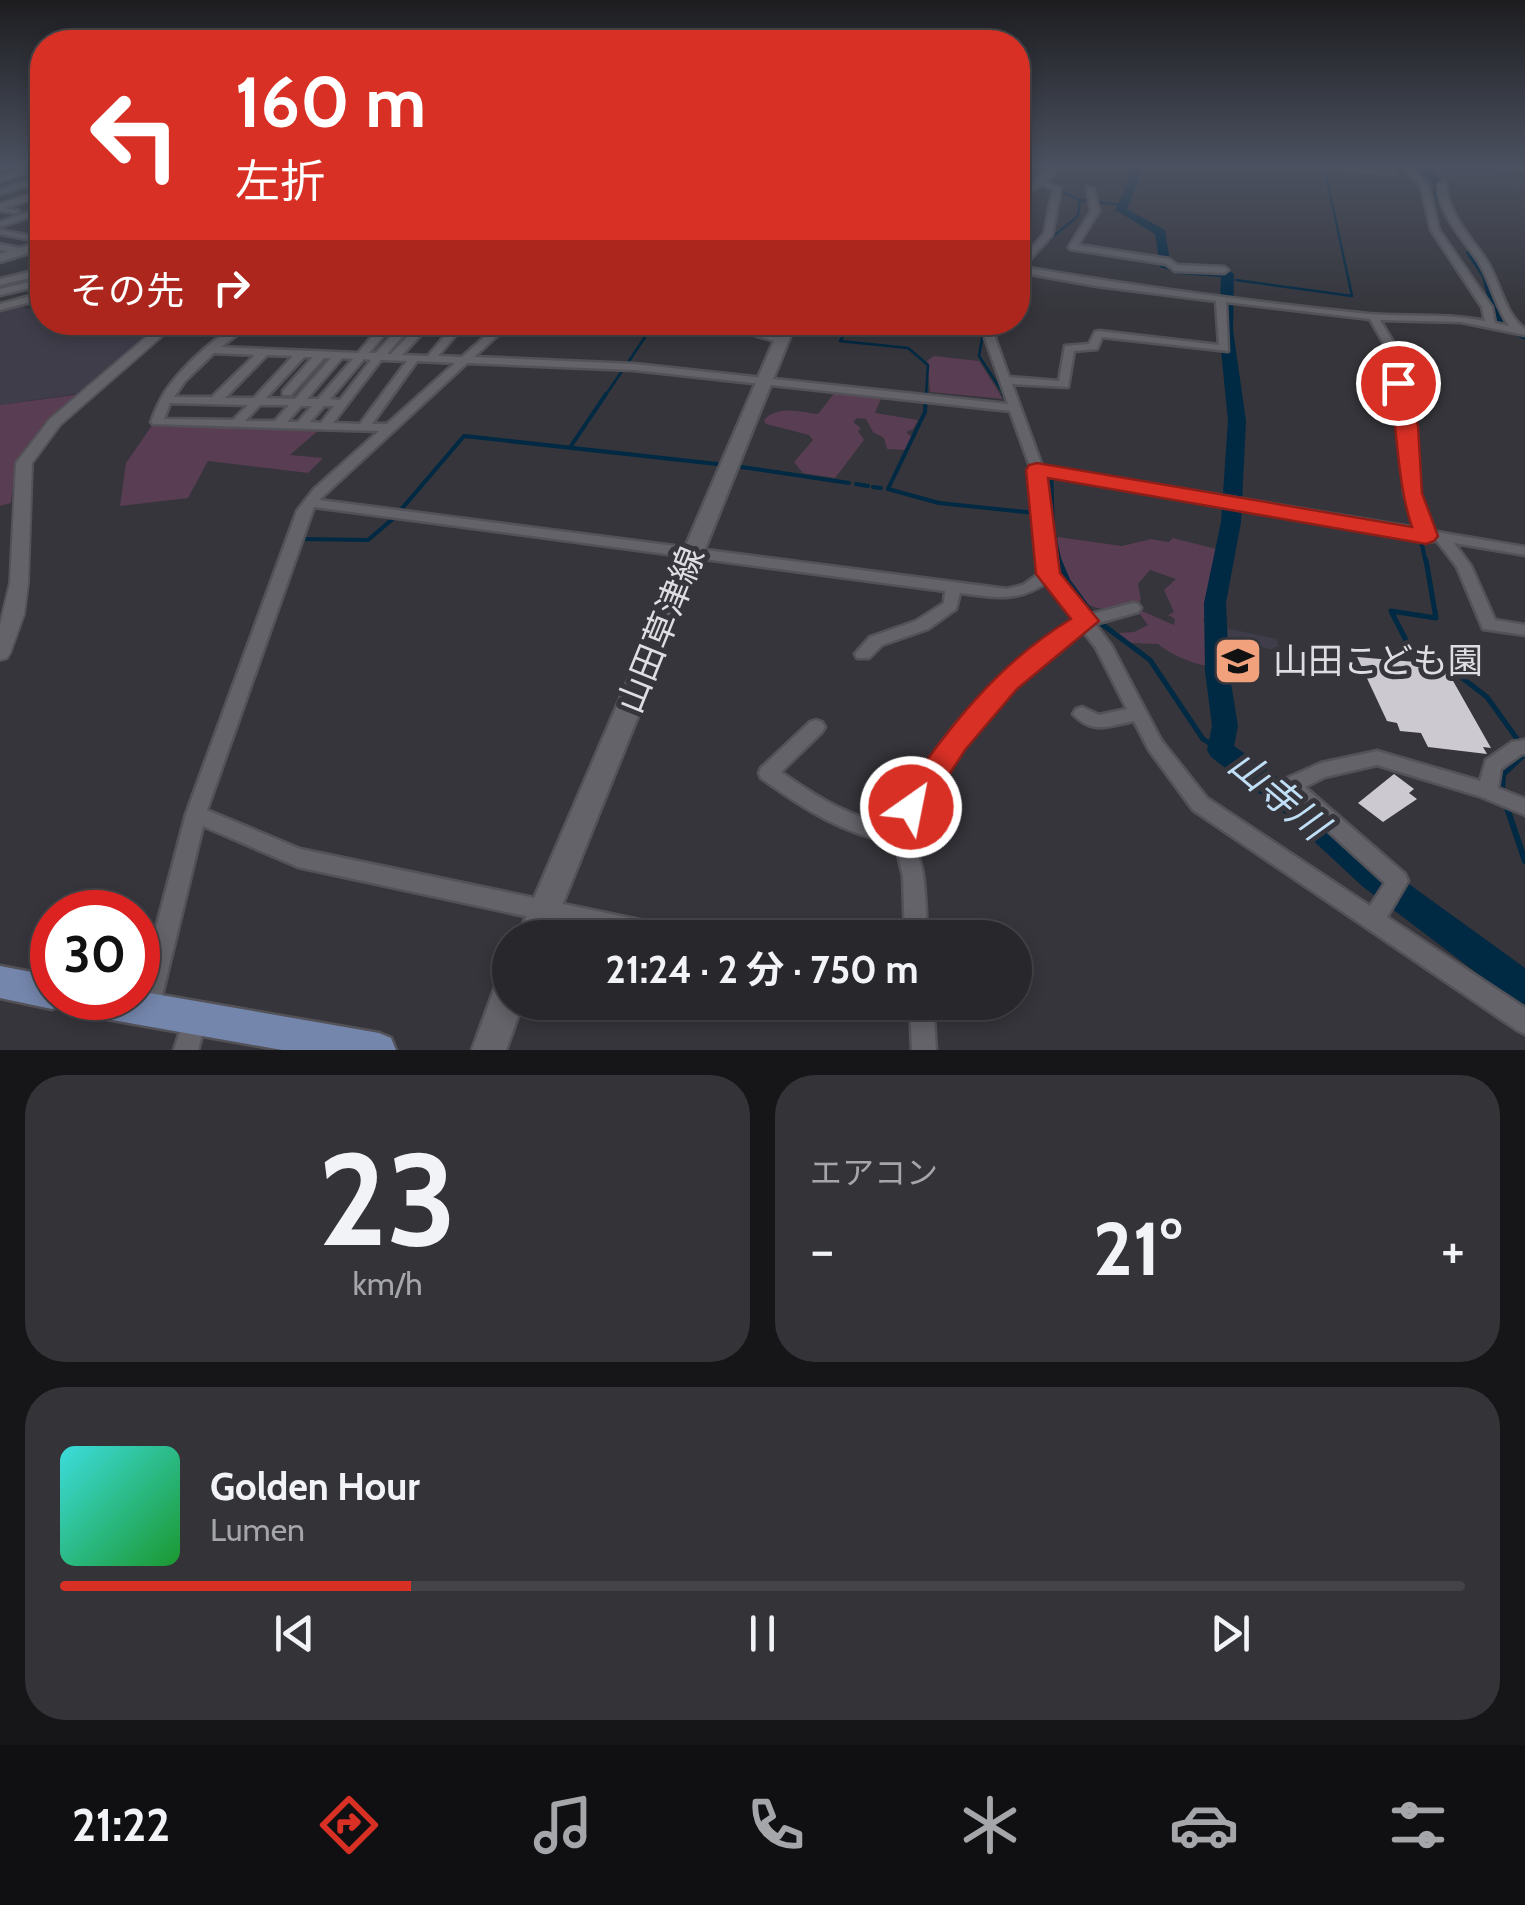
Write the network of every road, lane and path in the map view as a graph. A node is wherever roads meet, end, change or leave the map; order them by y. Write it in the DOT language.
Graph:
graph roads {
  1 [pos="1052,215"];
  2 [pos="1094,215"];
  3 [pos="1432,215"];
  4 [pos="1452,215"];
  5 [pos="30,216"];
  6 [pos="0,228"];
  7 [pos="30,238"];
  8 [pos="0,248"];
  9 [pos="30,248"];
  10 [pos="21,252"];
  11 [pos="1030,255"];
  12 [pos="0,258"];
  13 [pos="1224,270"];
  14 [pos="1030,271"];
  15 [pos="30,275"];
  16 [pos="0,282"];
  17 [pos="30,285"];
  18 [pos="0,292"];
  19 [pos="1221,298"];
  20 [pos="30,299"];
  21 [pos="0,307"];
  22 [pos="1374,317"];
  23 [pos="1493,325"];
  24 [pos="1523,334"];
  25 [pos="157,335"];
  26 [pos="232,335"];
  27 [pos="378,335"];
  28 [pos="398,335"];
  29 [pos="416,335"];
  30 [pos="451,335"];
  31 [pos="491,335"];
  32 [pos="783,335"];
  33 [pos="990,335"];
  34 [pos="212,350"];
  35 [pos="263,353"];
  36 [pos="299,356"];
  37 [pos="320,356"];
  38 [pos="338,356"];
  39 [pos="358,356"];
  40 [pos="379,356"];
  41 [pos="396,356"];
  42 [pos="415,357"];
  43 [pos="432,357"];
  44 [pos="464,358"];
  45 [pos="764,380"];
  46 [pos="1006,380"];
  47 [pos="263,397"];
  48 [pos="283,397"];
  49 [pos="302,398"];
  50 [pos="168,400"];
  51 [pos="198,400"];
  52 [pos="216,401"];
  53 [pos="236,401"];
  54 [pos="320,403"];
  55 [pos="343,403"];
  56 [pos="1016,408"];
  57 [pos="176,422"];
  58 [pos="196,423"];
  59 [pos="214,423"];
  60 [pos="236,424"];
  61 [pos="258,425"];
  62 [pos="278,426"];
  63 [pos="300,426"];
  64 [pos="325,426"];
  65 [pos="364,427"];
  66 [pos="390,428"];
  67 [pos="1037,470"];
  68 [pos="310,503"];
  69 [pos="1426,536"];
  70 [pos="1444,540"];
  71 [pos="1525,551"];
  72 [pos="694,552"];
  73 [pos="1048,574"];
  74 [pos="952,588"];
  75 [pos="1134,608"];
  76 [pos="1086,621"];
  77 [pos="1525,630"];
  78 [pos="0,653"];
  79 [pos="863,654"];
  80 [pos="1082,714"];
  81 [pos="1138,714"];
  82 [pos="816,727"];
  83 [pos="1525,747"];
  84 [pos="1483,790"];
  85 [pos="1525,808"];
  86 [pos="196,814"];
  87 [pos="903,836"];
  88 [pos="545,910"];
  89 [pos="541,920"];
  90 [pos="592,920"];
  91 [pos="915,920"];
  92 [pos="1373,920"];
  93 [pos="160,954"];
  94 [pos="0,982"];
  95 [pos="30,988"];
  96 [pos="160,1017"];
  97 [pos="500,1020"];
  98 [pos="922,1020"];
  99 [pos="1525,1022"];
  100 [pos="190,1034"];
  101 [pos="379,1050"];
  102 [pos="489,1050"];
  103 [pos="924,1050"];
  1 -- 11 [label="street"];
  2 -- 13 [label="street"];
  3 -- 23 [label="street"];
  4 -- 24 [label="street"];
  5 -- 6 [label="street"];
  6 -- 7 [label="street"];
  8 -- 10 [label="street"];
  9 -- 10 [label="main road"];
  10 -- 12 [label="main road"];
  14 -- 19 [label="street"];
  15 -- 16 [label="street"];
  17 -- 18 [label="street"];
  19 -- 22 [label="street"];
  19 -- 46 [label="street"];
  20 -- 21 [label="street"];
  22 -- 23 [label="street"];
  22 -- 69 [label="street"];
  23 -- 24 [label="street"];
  25 -- 78 [label="street"];
  26 -- 34 [label="street"];
  27 -- 39 [label="street"];
  28 -- 40 [label="street"];
  29 -- 41 [label="street"];
  30 -- 43 [label="street"];
  31 -- 44 [label="street"];
  32 -- 45 [label="main road, 山田草津線"];
  33 -- 46 [label="street"];
  34 -- 35 [label="street"];
  34 -- 50 [label="street"];
  35 -- 36 [label="street"];
  35 -- 52 [label="street"];
  36 -- 37 [label="street"];
  36 -- 47 [label="street"];
  37 -- 38 [label="street"];
  37 -- 48 [label="street"];
  38 -- 39 [label="street"];
  38 -- 49 [label="street"];
  39 -- 40 [label="street"];
  39 -- 54 [label="street"];
  40 -- 41 [label="street"];
  40 -- 55 [label="street"];
  41 -- 42 [label="street"];
  42 -- 43 [label="street"];
  42 -- 65 [label="street"];
  43 -- 44 [label="street"];
  44 -- 45 [label="street"];
  44 -- 66 [label="street"];
  45 -- 56 [label="street"];
  45 -- 72 [label="main road, 山田草津線"];
  46 -- 56 [label="street"];
  47 -- 48 [label="street"];
  47 -- 53 [label="street"];
  47 -- 60 [label="street"];
  48 -- 49 [label="street"];
  48 -- 61 [label="street"];
  49 -- 54 [label="street"];
  49 -- 62 [label="street"];
  50 -- 51 [label="street"];
  50 -- 57 [label="street"];
  51 -- 52 [label="street"];
  51 -- 57 [label="street"];
  52 -- 53 [label="street"];
  52 -- 58 [label="street"];
  53 -- 59 [label="street"];
  54 -- 55 [label="street"];
  54 -- 63 [label="street"];
  55 -- 64 [label="street"];
  56 -- 67 [label="street"];
  57 -- 58 [label="street"];
  58 -- 59 [label="street"];
  59 -- 60 [label="street"];
  60 -- 61 [label="street"];
  61 -- 62 [label="street"];
  62 -- 63 [label="street"];
  63 -- 64 [label="street"];
  64 -- 65 [label="street"];
  65 -- 66 [label="street"];
  66 -- 68 [label="street"];
  67 -- 69 [label="street"];
  67 -- 73 [label="street"];
  68 -- 72 [label="street"];
  68 -- 86 [label="street"];
  69 -- 70 [label="street"];
  70 -- 71 [label="street"];
  70 -- 77 [label="street"];
  72 -- 74 [label="street"];
  72 -- 88 [label="main road, 山田草津線"];
  73 -- 74 [label="street"];
  73 -- 76 [label="street"];
  74 -- 79 [label="street"];
  75 -- 76 [label="street"];
  76 -- 81 [label="street"];
  76 -- 87 [label="street"];
  80 -- 81 [label="street"];
  81 -- 92 [label="street"];
  82 -- 87 [label="street"];
  83 -- 84 [label="street"];
  84 -- 85 [label="street"];
  84 -- 92 [label="street"];
  86 -- 88 [label="street"];
  86 -- 93 [label="street"];
  87 -- 91 [label="street"];
  88 -- 89 [label="main road, 山田草津線"];
  88 -- 90 [label="street"];
  92 -- 99 [label="street"];
  94 -- 95 [label="main road"];
  96 -- 100 [label="main road"];
  97 -- 102 [label="main road"];
  98 -- 103 [label="street"];
  100 -- 101 [label="main road"];
}
